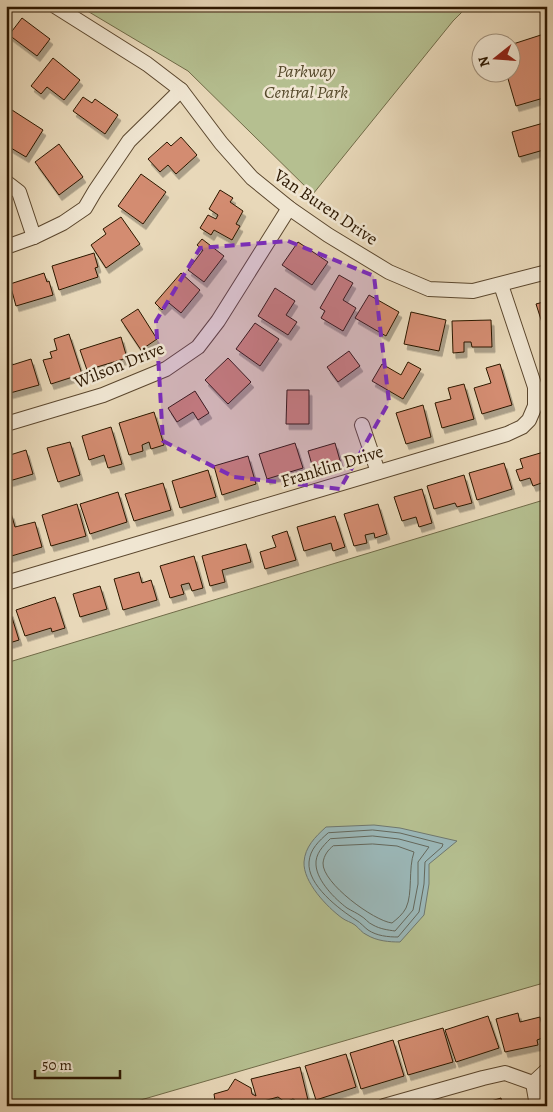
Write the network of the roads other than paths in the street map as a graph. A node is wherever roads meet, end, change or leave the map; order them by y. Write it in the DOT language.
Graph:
graph roads {
  1 [pos="55,6"];
  2 [pos="181,90"];
  3 [pos="6,182"];
  4 [pos="289,208"];
  5 [pos="34,237"];
  6 [pos="6,246"];
  7 [pos="547,272"];
  8 [pos="501,285"];
  9 [pos="6,424"];
  10 [pos="362,425"];
  11 [pos="378,472"];
  12 [pos="6,584"];
  13 [pos="547,1070"];
  14 [pos="533,1083"];
  15 [pos="547,1088"];
  16 [pos="384,1106"];
  17 [pos="537,1106"];
  1 -- 2 [label="street, Van Buren Drive"];
  2 -- 4 [label="street, Van Buren Drive"];
  2 -- 5 [label="street"];
  3 -- 5 [label="street"];
  4 -- 8 [label="street, Van Buren Drive"];
  4 -- 9 [label="street, Wilson Drive"];
  5 -- 6 [label="street"];
  7 -- 8 [label="street, Van Buren Drive"];
  8 -- 11 [label="street, Franklin Drive"];
  10 -- 11 [label="street"];
  11 -- 12 [label="street, Franklin Drive"];
  13 -- 14 [label="street"];
  14 -- 15 [label="street"];
  14 -- 16 [label="street"];
  14 -- 17 [label="street"];
}
